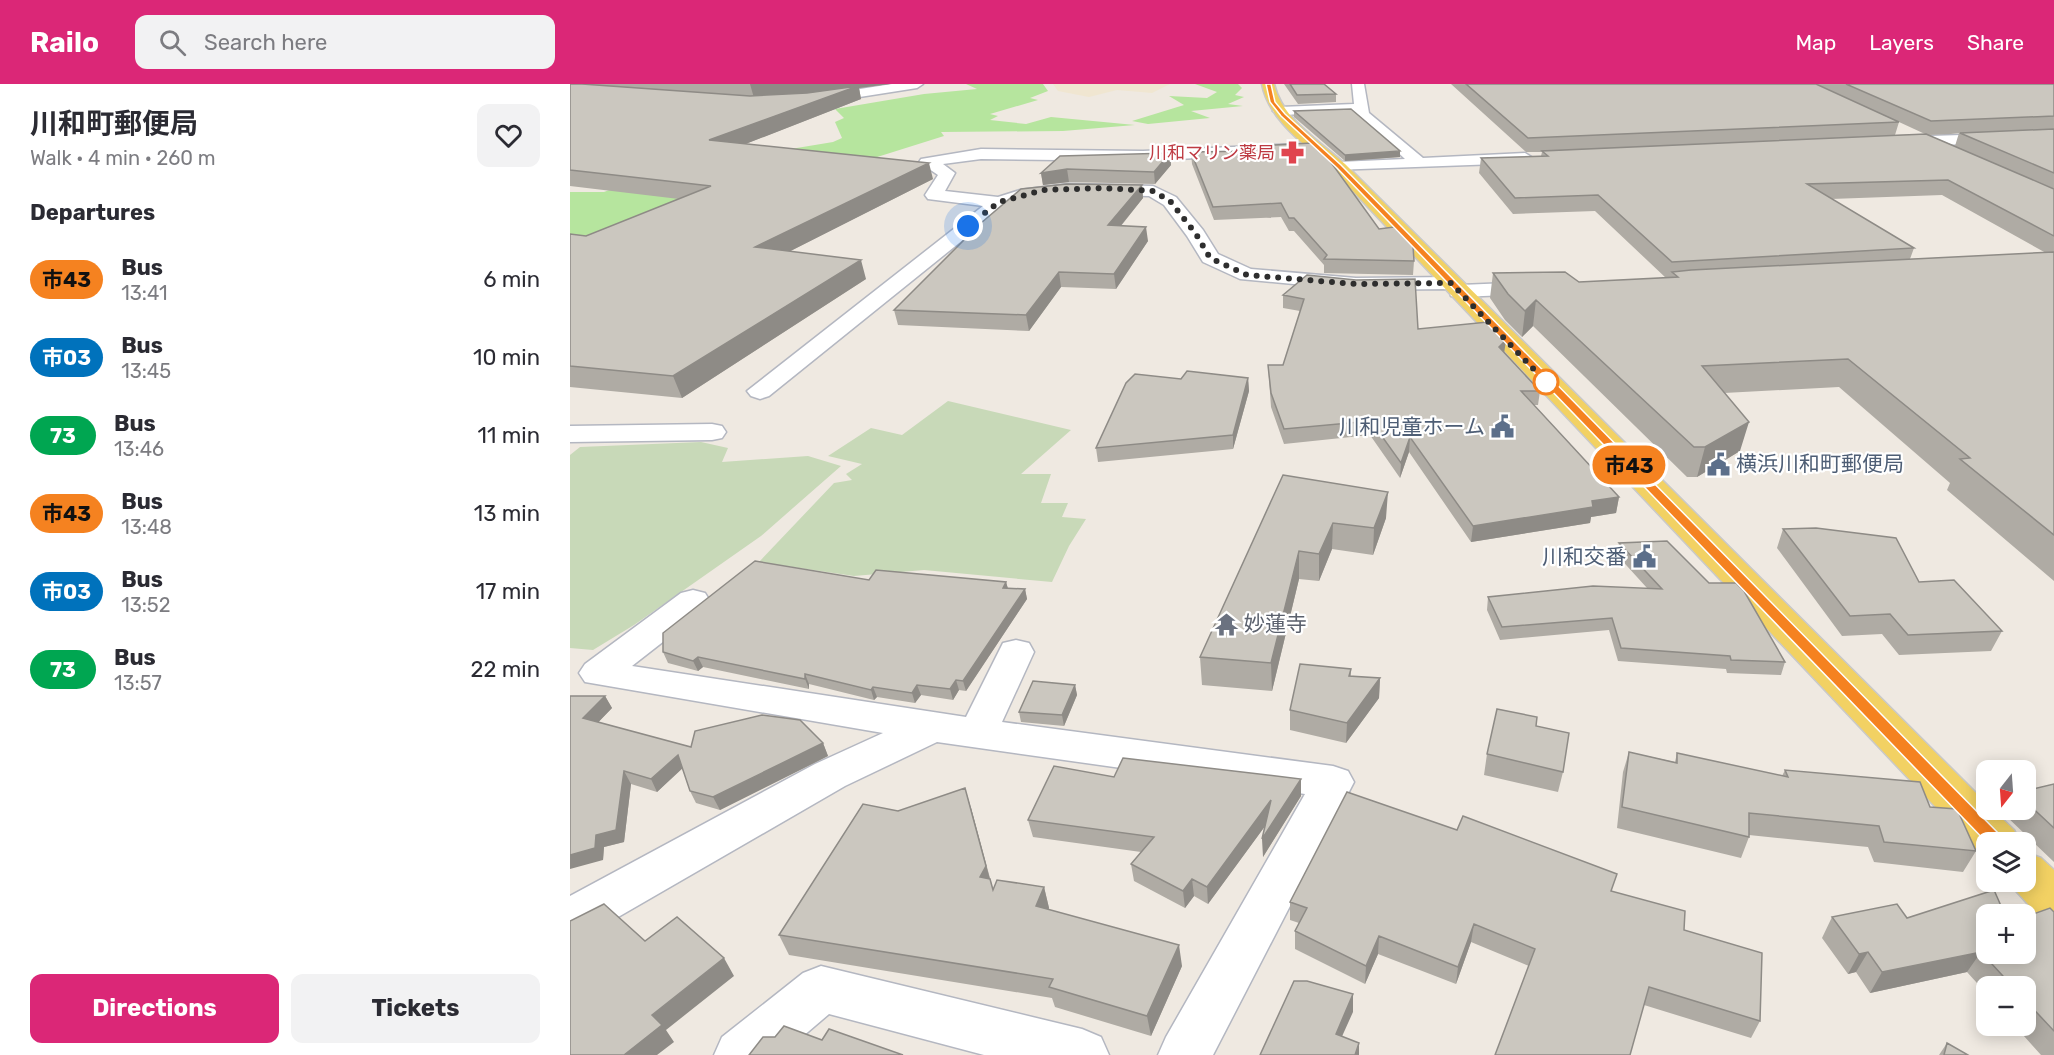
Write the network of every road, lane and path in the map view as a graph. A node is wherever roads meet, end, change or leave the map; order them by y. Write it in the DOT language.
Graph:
graph roads {
  1 [pos="917,84"];
  2 [pos="1268,84"];
  3 [pos="1358,84"];
  4 [pos="877,87"];
  5 [pos="801,102"];
  6 [pos="1362,108"];
  7 [pos="1280,111"];
  8 [pos="1893,127"];
  9 [pos="2054,136"];
  10 [pos="1924,141"];
  11 [pos="1877,143"];
  12 [pos="1320,149"];
  13 [pos="1957,156"];
  14 [pos="1545,158"];
  15 [pos="1419,163"];
  16 [pos="1339,167"];
  17 [pos="999,202"];
  18 [pos="1455,287"];
  19 [pos="1555,288"];
  20 [pos="760,391"];
  21 [pos="712,432"];
  22 [pos="570,434"];
  23 [pos="693,601"];
  24 [pos="1016,652"];
  25 [pos="933,727"];
  26 [pos="978,732"];
  27 [pos="1987,832"];
  28 [pos="2036,882"];
  29 [pos="2054,900"];
  30 [pos="574,915"];
  31 [pos="741,1055"];
  32 [pos="1082,1055"];
  33 [pos="1185,1055"];
  1 -- 4 [label="street"];
  2 -- 7 [label="main road"];
  3 -- 6 [label="street"];
  4 -- 5 [label="street"];
  6 -- 7 [label="street"];
  6 -- 15 [label="street"];
  7 -- 12 [label="main road"];
  8 -- 10 [label="street"];
  9 -- 10 [label="street"];
  10 -- 11 [label="street"];
  10 -- 13 [label="street"];
  12 -- 16 [label="main road"];
  12 -- 17 [label="street"];
  14 -- 15 [label="street"];
  15 -- 16 [label="street"];
  16 -- 18 [label="main road"];
  17 -- 18 [label="street"];
  17 -- 20 [label="street"];
  18 -- 19 [label="street"];
  18 -- 27 [label="main road"];
  21 -- 22 [label="street"];
  23 -- 25 [label="street"];
  24 -- 26 [label="street"];
  25 -- 26 [label="street"];
  25 -- 30 [label="street"];
  26 -- 33 [label="street"];
  28 -- 29 [label="main road"];
  31 -- 32 [label="street"];
}
